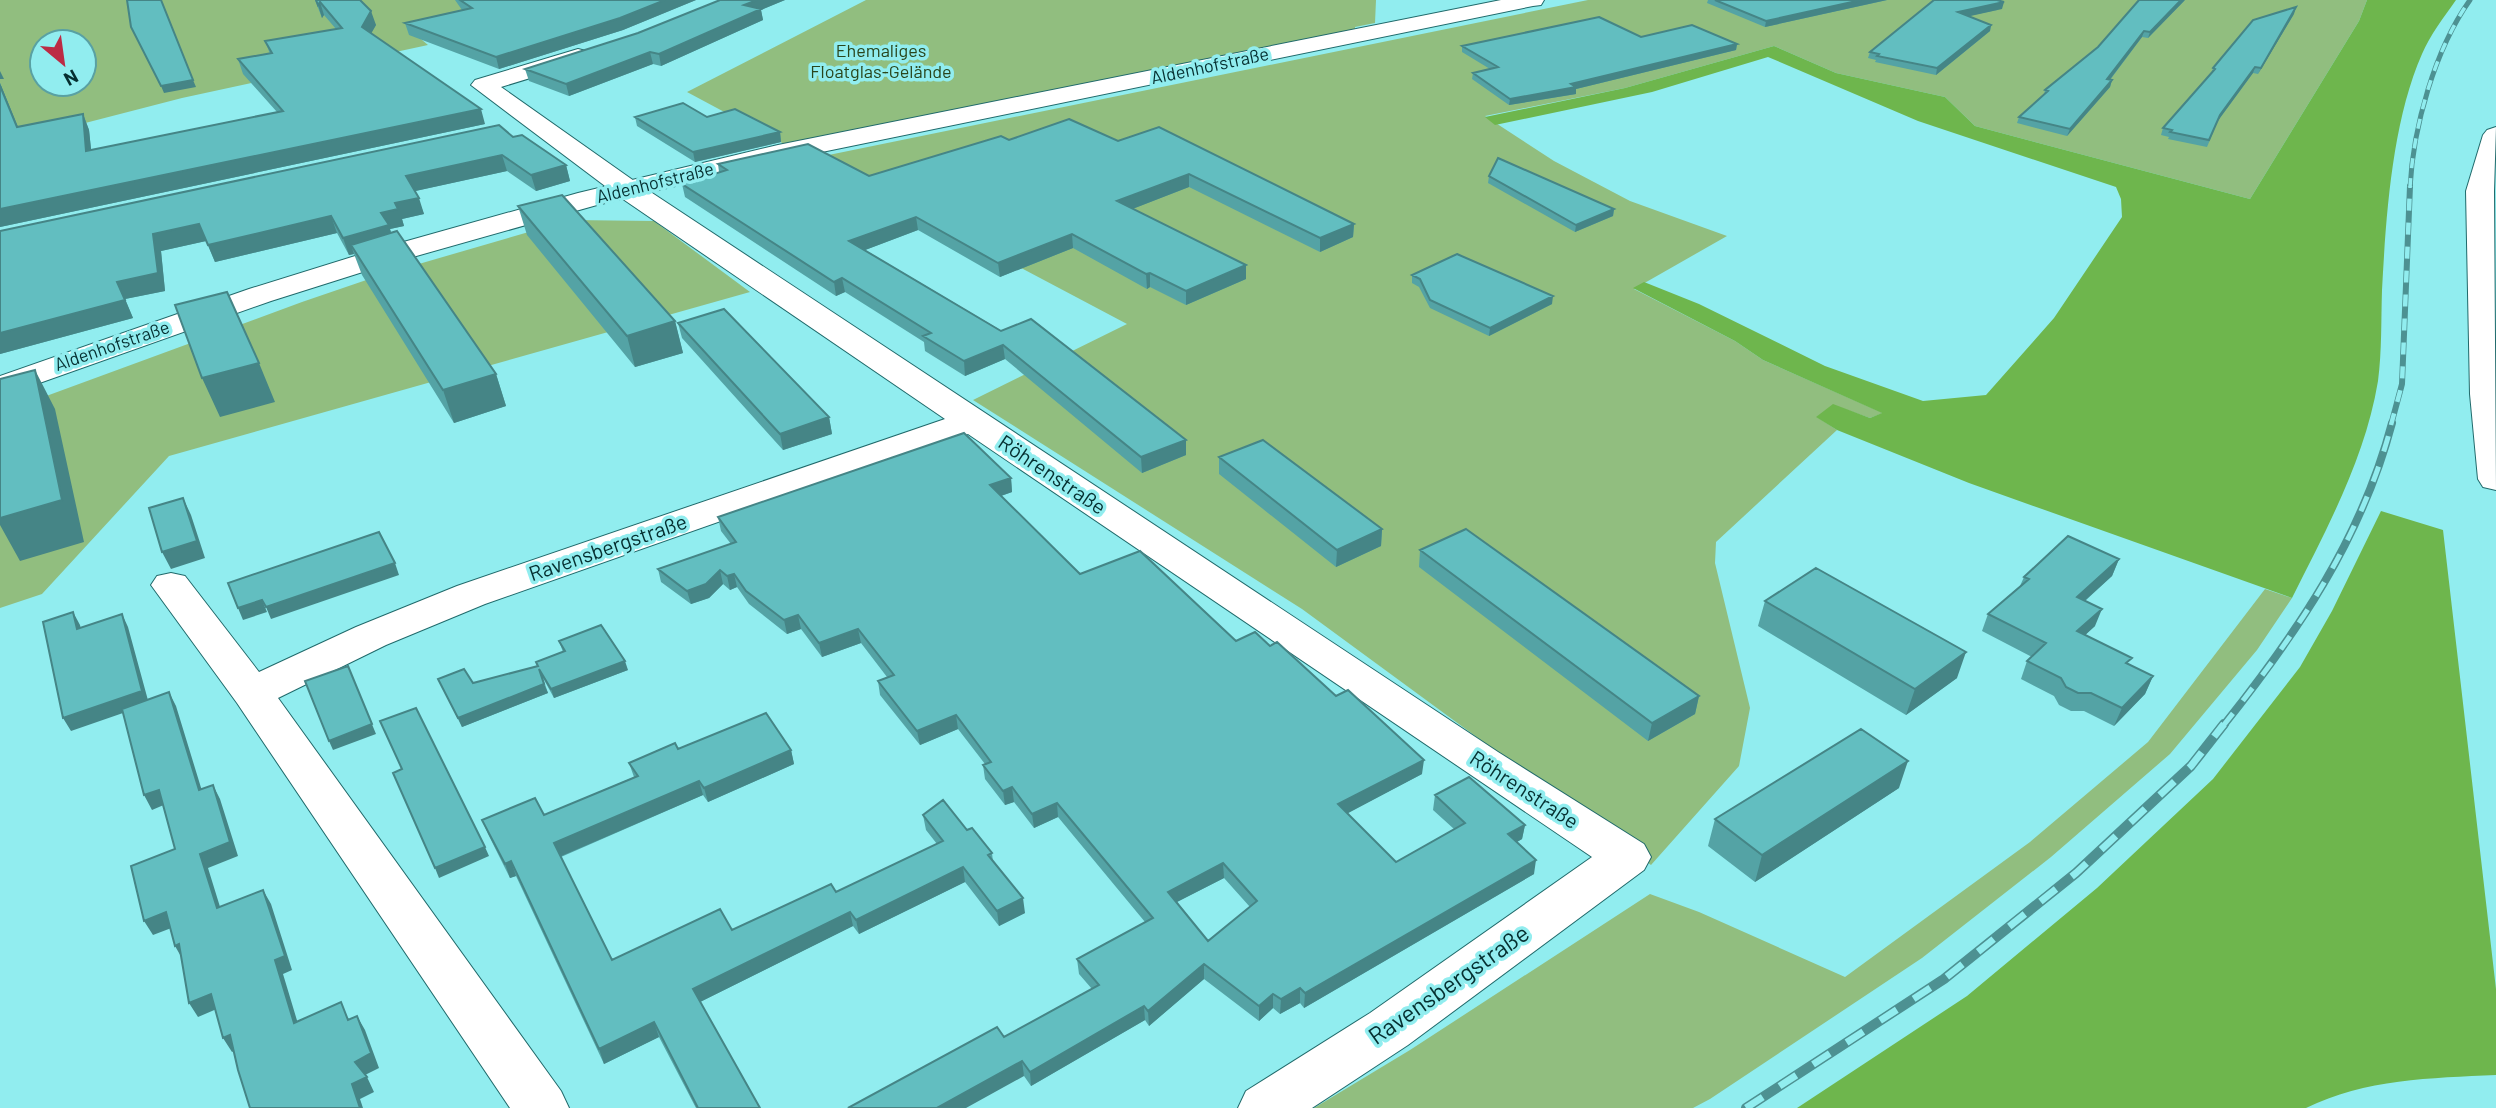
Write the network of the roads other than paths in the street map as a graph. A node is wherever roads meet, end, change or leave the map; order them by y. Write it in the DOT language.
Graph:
graph roads {
  1 [pos="1532,0"];
  2 [pos="595,50"];
  3 [pos="2496,135"];
  4 [pos="627,189"];
  5 [pos="0,387"];
  6 [pos="972,421"];
  7 [pos="2496,479"];
  8 [pos="171,585"];
  9 [pos="252,693"];
  10 [pos="1627,857"];
  11 [pos="541,1108"];
  12 [pos="1266,1108"];
  1 -- 4 [label="main road, Aldenhofstraße"];
  2 -- 4 [label="main road, Röhrenstraße"];
  3 -- 7 [label="main road"];
  4 -- 5 [label="main road, Aldenhofstraße"];
  4 -- 6 [label="main road, Röhrenstraße"];
  6 -- 9 [label="main road, Ravensbergstraße"];
  6 -- 10 [label="main road, Röhrenstraße"];
  8 -- 9 [label="main road"];
  9 -- 11 [label="main road"];
  10 -- 12 [label="main road, Ravensbergstraße"];
}
